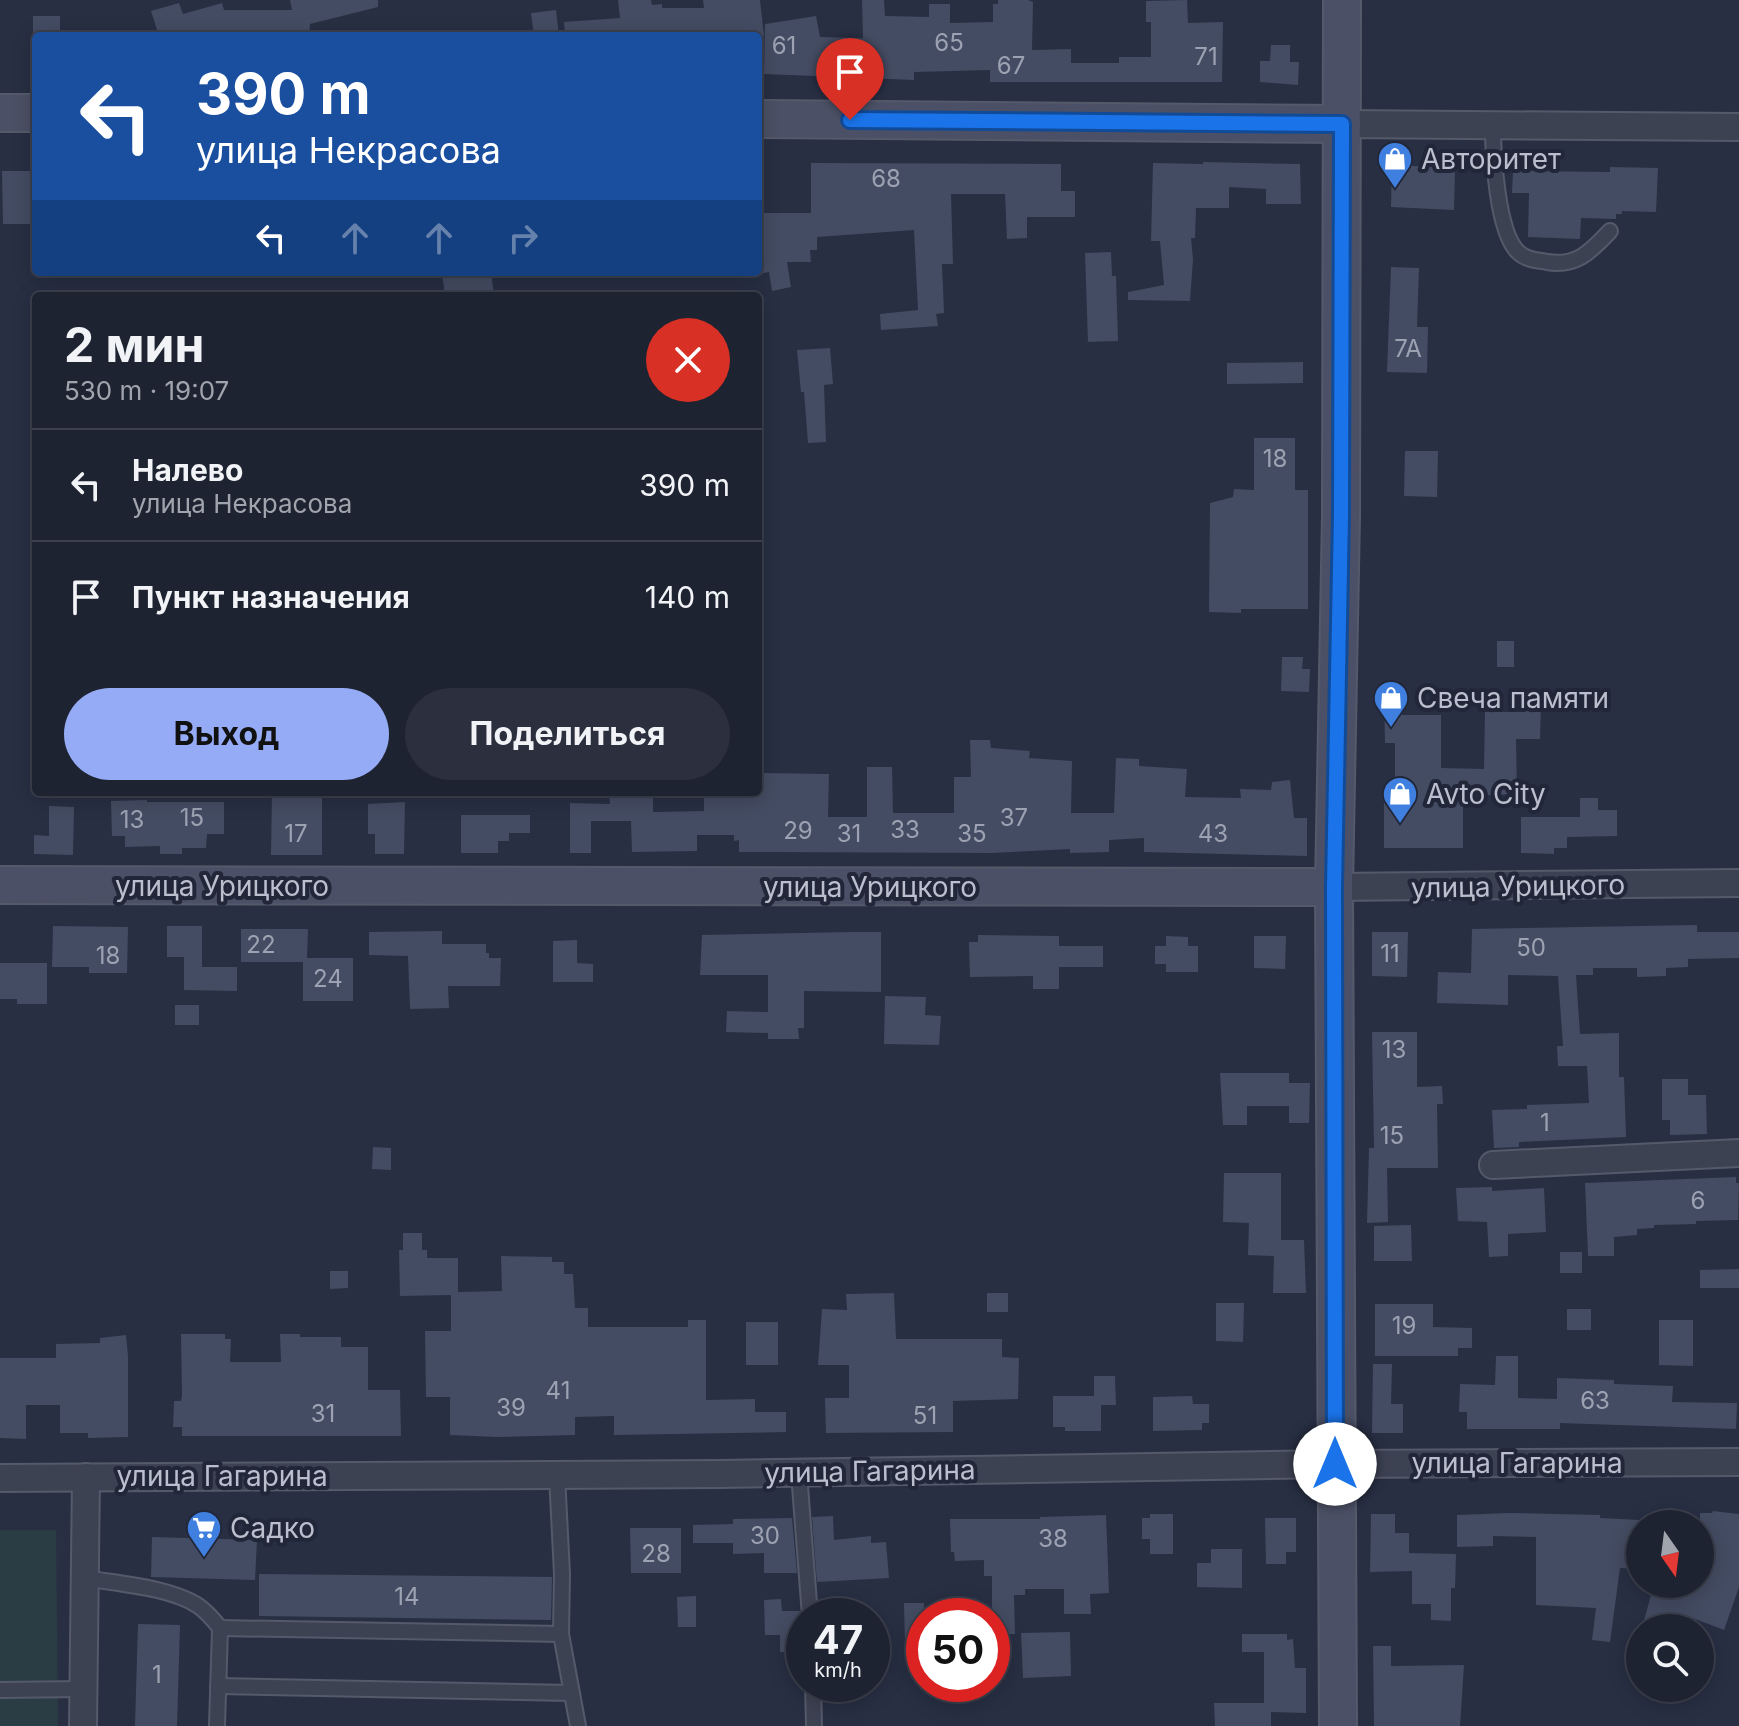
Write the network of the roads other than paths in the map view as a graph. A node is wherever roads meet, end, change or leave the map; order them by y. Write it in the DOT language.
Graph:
graph roads {
  1 [pos="1342,0"];
  2 [pos="0,113"];
  3 [pos="32,113"];
  4 [pos="762,119"];
  5 [pos="1342,124"];
  6 [pos="1493,125"];
  7 [pos="1739,127"];
  8 [pos="1610,231"];
  9 [pos="1739,883"];
  10 [pos="0,885"];
  11 [pos="1334,887"];
  12 [pos="1739,1153"];
  13 [pos="1493,1165"];
  14 [pos="1739,1462"];
  15 [pos="1335,1464"];
  16 [pos="799,1473"];
  17 [pos="557,1475"];
  18 [pos="86,1477"];
  19 [pos="0,1478"];
  20 [pos="85,1578"];
  21 [pos="809,1598"];
  22 [pos="220,1628"];
  23 [pos="561,1634"];
  24 [pos="218,1686"];
  25 [pos="83,1689"];
  26 [pos="0,1690"];
  27 [pos="571,1693"];
  28 [pos="813,1702"];
  29 [pos="83,1726"];
  30 [pos="217,1726"];
  31 [pos="578,1726"];
  32 [pos="814,1726"];
  33 [pos="1338,1726"];
  1 -- 5 [label="street"];
  2 -- 3 [label="street"];
  4 -- 5 [label="street"];
  5 -- 6 [label="street"];
  5 -- 11 [label="street"];
  6 -- 7 [label="street"];
  6 -- 8 [label="lane"];
  9 -- 11 [label="street, улица Урицкого"];
  10 -- 11 [label="street, улица Урицкого"];
  11 -- 15 [label="street"];
  12 -- 13 [label="street"];
  14 -- 15 [label="street, улица Гагарина"];
  15 -- 16 [label="street, улица Гагарина"];
  15 -- 33 [label="street"];
  16 -- 17 [label="street, улица Гагарина"];
  16 -- 21 [label="lane"];
  17 -- 18 [label="street, улица Гагарина"];
  17 -- 23 [label="lane"];
  18 -- 19 [label="street, улица Гагарина"];
  18 -- 20 [label="street"];
  20 -- 22 [label="lane"];
  20 -- 25 [label="street"];
  22 -- 23 [label="lane"];
  22 -- 24 [label="lane"];
  23 -- 27 [label="lane"];
  24 -- 27 [label="lane"];
  24 -- 30 [label="lane"];
  25 -- 26 [label="lane"];
  25 -- 29 [label="street"];
  27 -- 31 [label="lane"];
  28 -- 32 [label="lane"];
}
